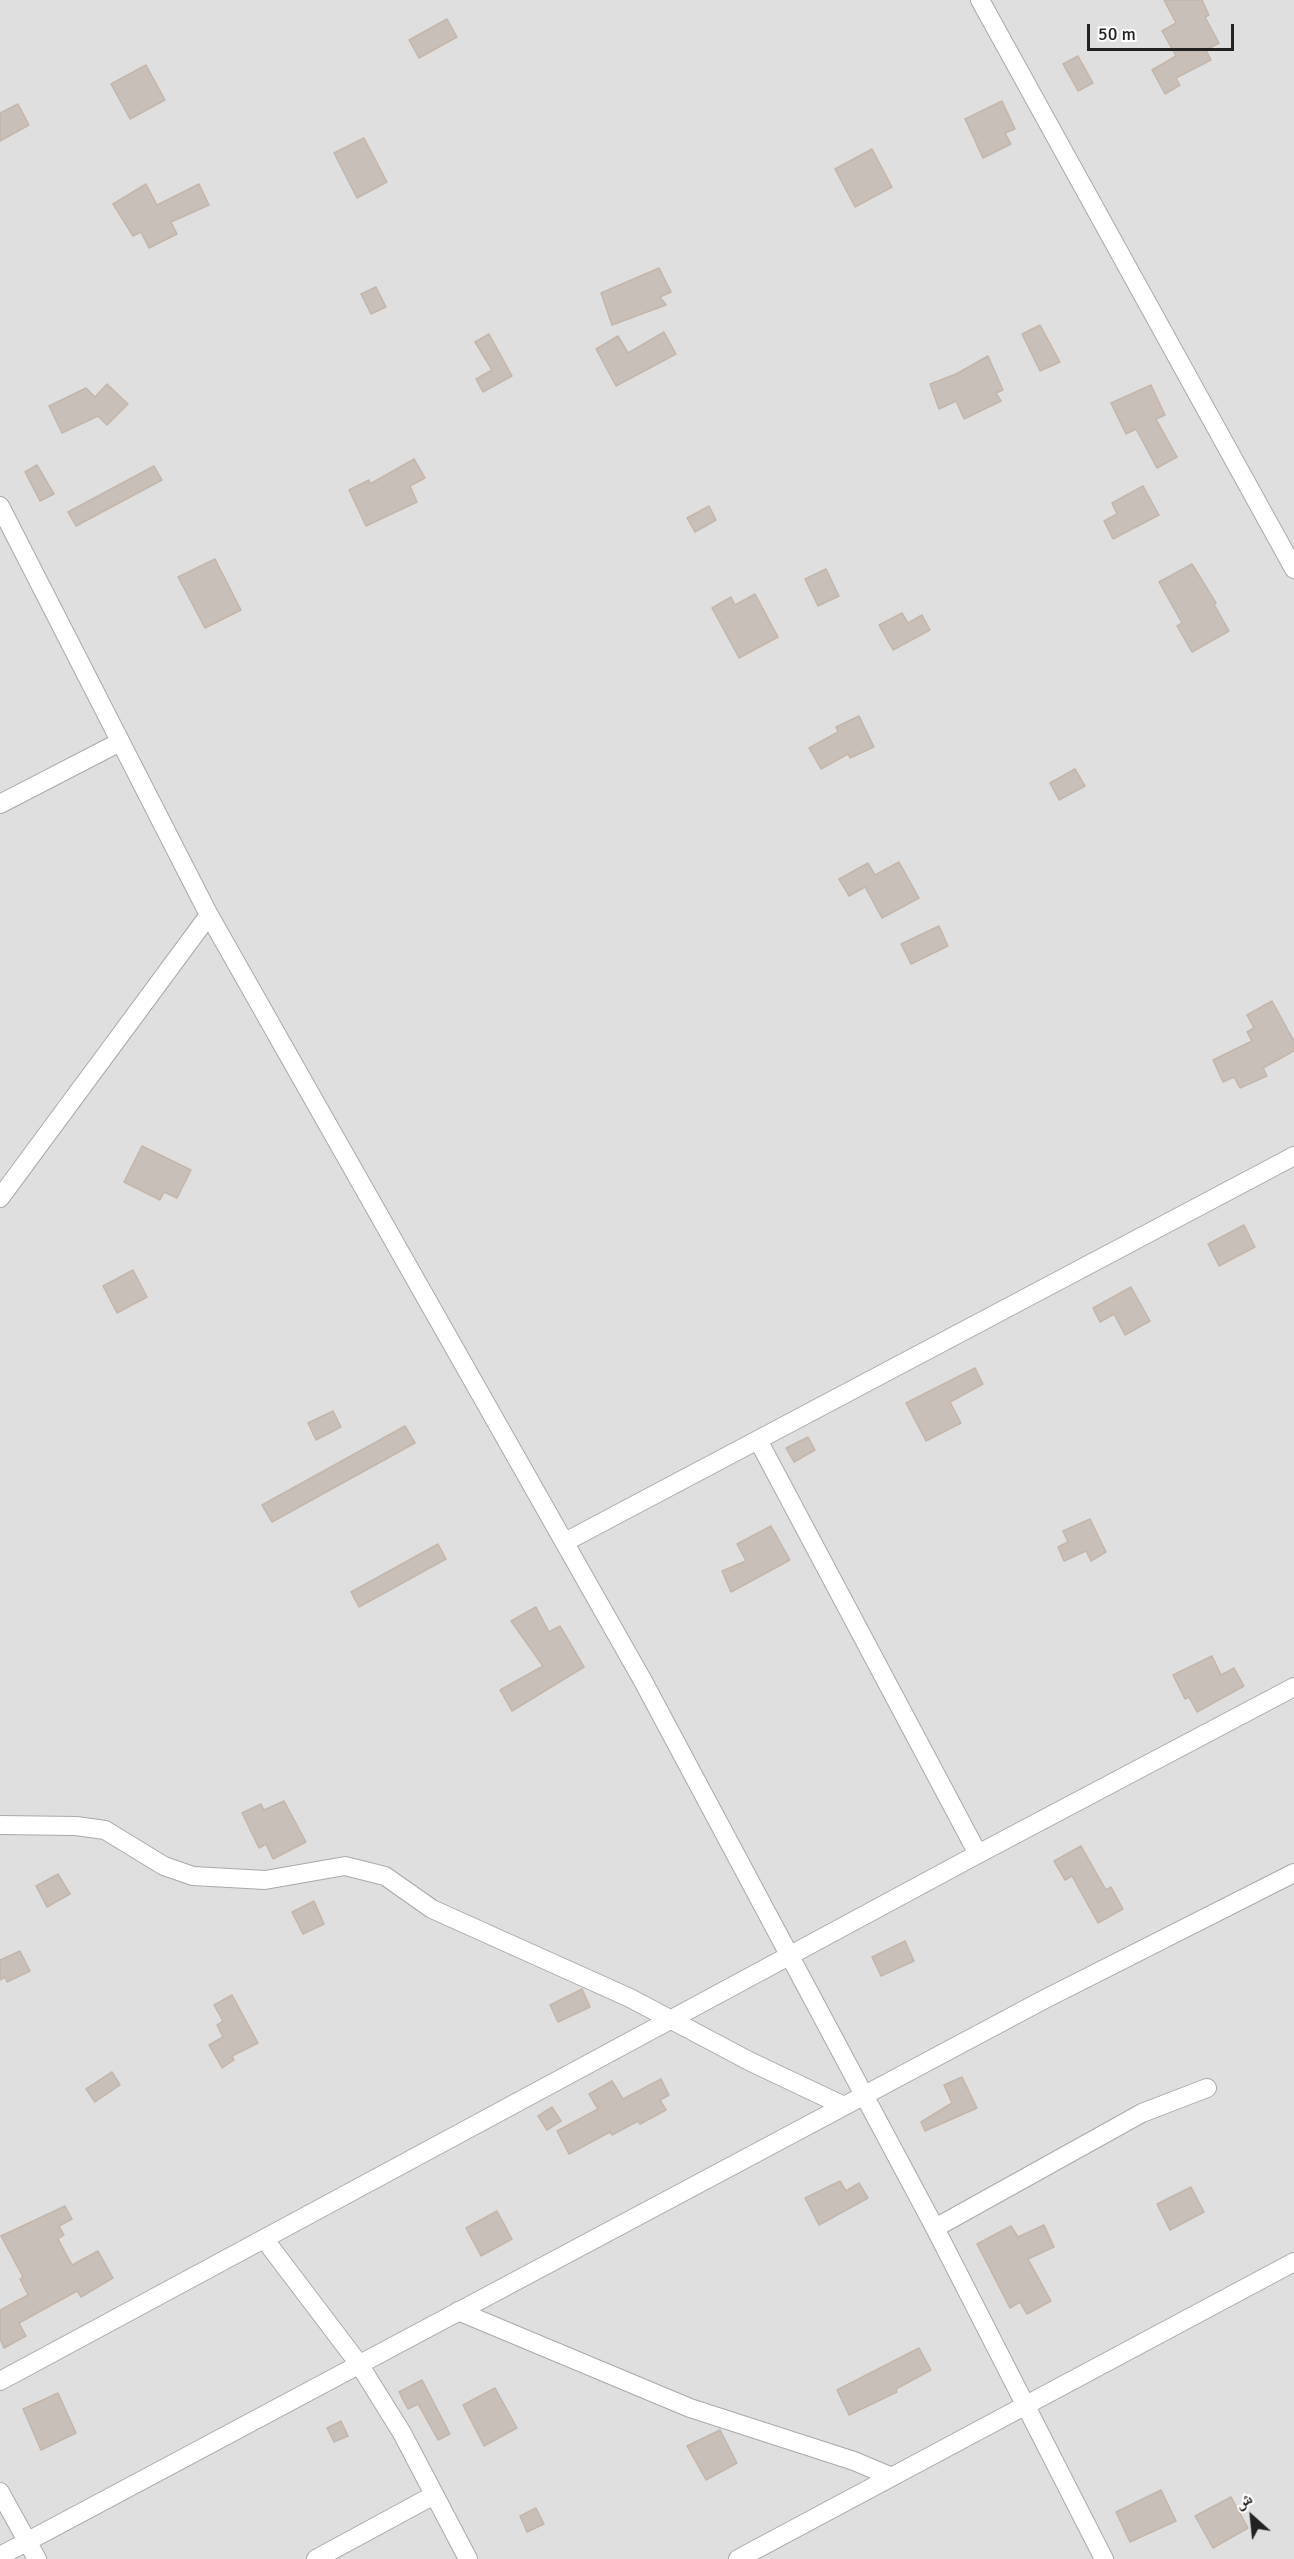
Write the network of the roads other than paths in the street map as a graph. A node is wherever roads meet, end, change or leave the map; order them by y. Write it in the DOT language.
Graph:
graph roads {
  1 [pos="980,0"];
  2 [pos="0,506"];
  3 [pos="1294,569"];
  4 [pos="120,742"];
  5 [pos="0,804"];
  6 [pos="209,915"];
  7 [pos="1294,1156"];
  8 [pos="0,1198"];
  9 [pos="758,1440"];
  10 [pos="565,1542"];
  11 [pos="1294,1687"];
  12 [pos="0,1825"];
  13 [pos="978,1854"];
  14 [pos="1294,1873"];
  15 [pos="790,1955"];
  16 [pos="671,2019"];
  17 [pos="1207,2088"];
  18 [pos="865,2095"];
  19 [pos="844,2106"];
  20 [pos="935,2228"];
  21 [pos="265,2240"];
  22 [pos="1294,2262"];
  23 [pos="458,2311"];
  24 [pos="359,2364"];
  25 [pos="0,2381"];
  26 [pos="1026,2408"];
  27 [pos="892,2477"];
  28 [pos="0,2493"];
  29 [pos="434,2494"];
  30 [pos="27,2541"];
  31 [pos="0,2556"];
  32 [pos="37,2559"];
  33 [pos="316,2559"];
  34 [pos="468,2559"];
  35 [pos="738,2559"];
  36 [pos="1104,2559"];
  1 -- 3 [label="street"];
  2 -- 4 [label="street"];
  4 -- 5 [label="street"];
  4 -- 6 [label="street"];
  6 -- 8 [label="street"];
  6 -- 10 [label="street"];
  7 -- 9 [label="street"];
  9 -- 10 [label="street"];
  9 -- 13 [label="street"];
  10 -- 15 [label="street"];
  11 -- 13 [label="street"];
  12 -- 16 [label="street"];
  13 -- 15 [label="street"];
  14 -- 18 [label="street"];
  15 -- 16 [label="street"];
  15 -- 18 [label="street"];
  16 -- 19 [label="street"];
  16 -- 21 [label="street"];
  17 -- 20 [label="street"];
  18 -- 19 [label="street"];
  18 -- 20 [label="street"];
  19 -- 23 [label="street"];
  20 -- 26 [label="street"];
  21 -- 24 [label="street"];
  21 -- 25 [label="street"];
  22 -- 26 [label="street"];
  23 -- 24 [label="street"];
  23 -- 27 [label="street"];
  24 -- 29 [label="street"];
  24 -- 30 [label="street"];
  26 -- 27 [label="street"];
  26 -- 36 [label="street"];
  27 -- 35 [label="street"];
  28 -- 30 [label="street"];
  29 -- 33 [label="street"];
  29 -- 34 [label="street"];
  30 -- 31 [label="street"];
  30 -- 32 [label="street"];
}
